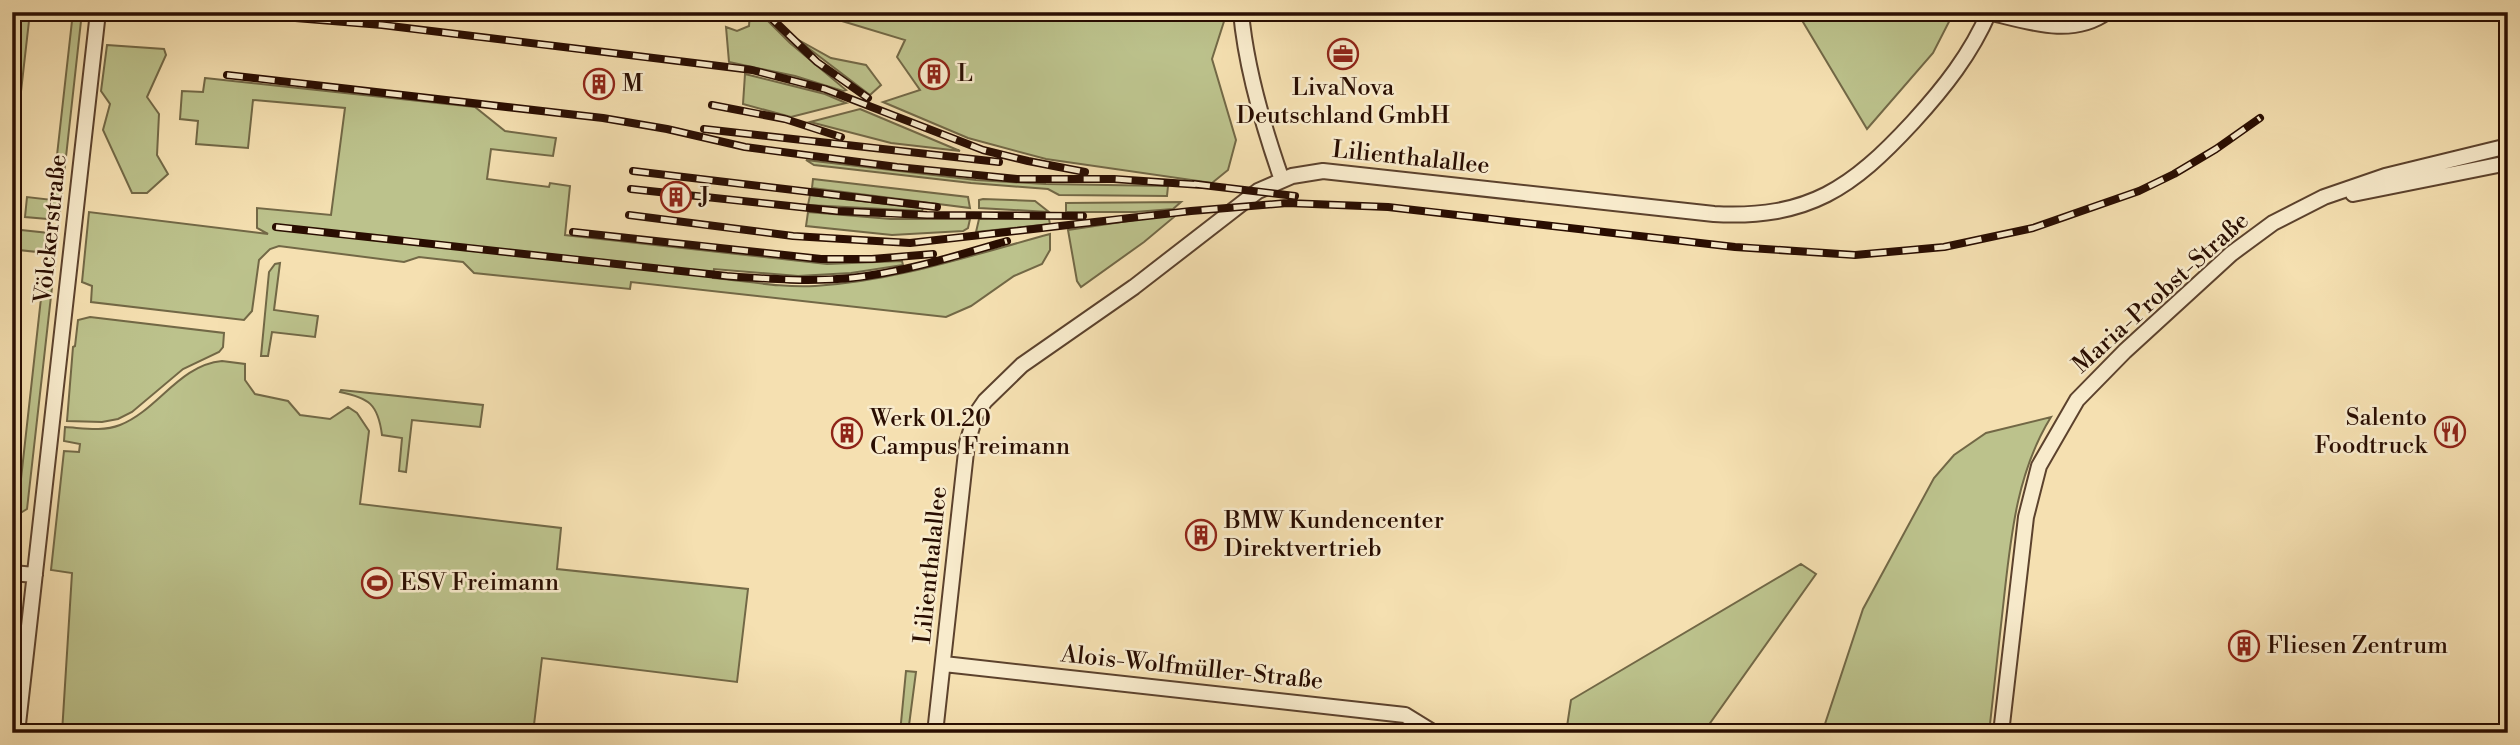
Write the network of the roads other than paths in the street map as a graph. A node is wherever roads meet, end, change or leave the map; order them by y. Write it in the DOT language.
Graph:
graph roads {
  1 [pos="98,12"];
  2 [pos="1241,12"];
  3 [pos="1989,12"];
  4 [pos="2107,12"];
  5 [pos="2508,146"];
  6 [pos="2508,163"];
  7 [pos="1282,180"];
  8 [pos="2324,197"];
  9 [pos="12,573"];
  10 [pos="34,575"];
  11 [pos="944,664"];
  12 [pos="1431,731"];
  13 [pos="17,733"];
  14 [pos="935,733"];
  15 [pos="2001,733"];
  1 -- 10 [label="street, Völckerstraße"];
  2 -- 7 [label="street"];
  3 -- 4 [label="street"];
  3 -- 7 [label="street, Lilienthalallee"];
  5 -- 8 [label="street, Maria-Probst-Straße"];
  6 -- 8 [label="street, Maria-Probst-Straße"];
  7 -- 11 [label="street, Lilienthalallee"];
  8 -- 15 [label="street, Maria-Probst-Straße"];
  9 -- 10 [label="street"];
  10 -- 13 [label="street, Völckerstraße"];
  11 -- 12 [label="street, Alois-Wolfmüller-Straße"];
  11 -- 14 [label="street, Lilienthalallee"];
}
